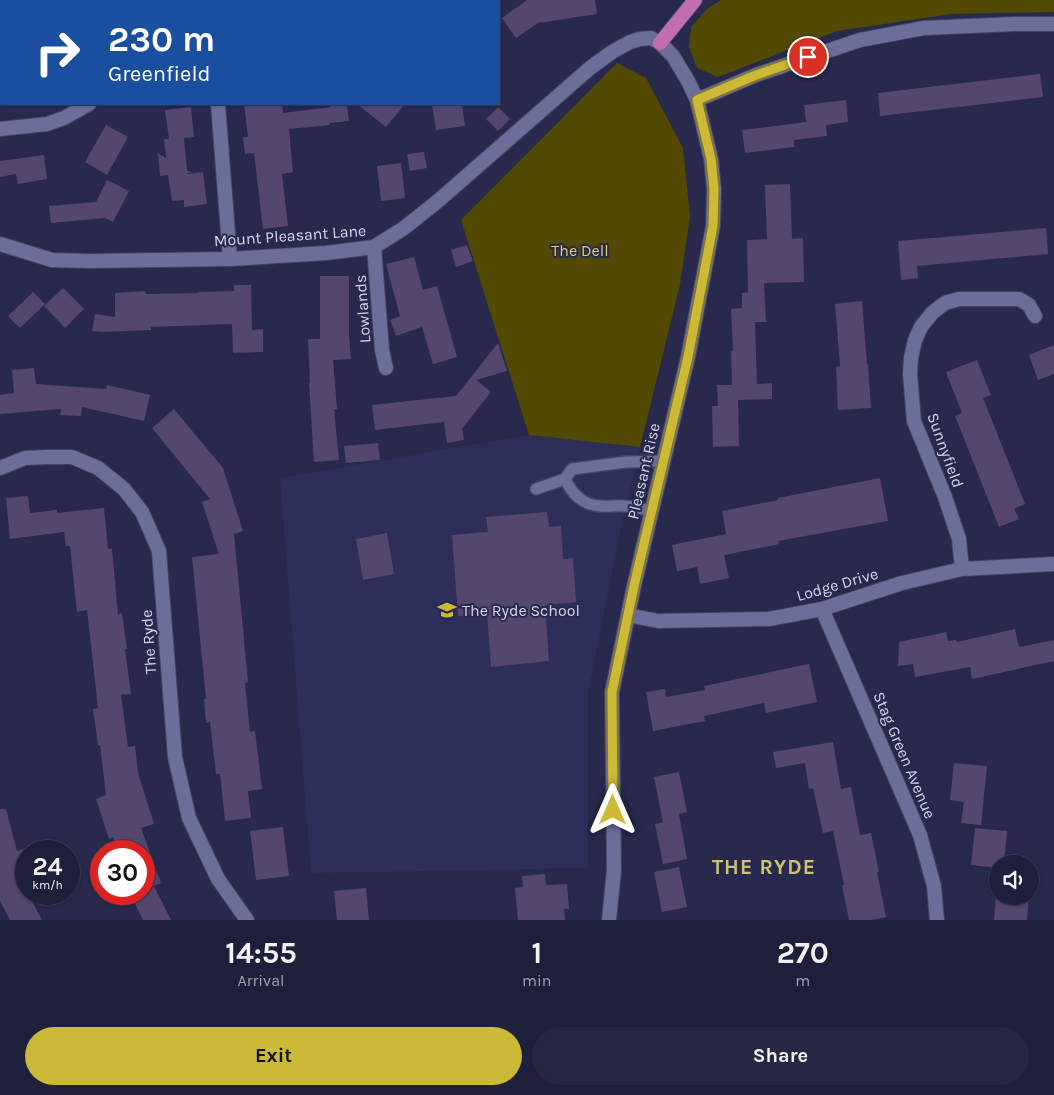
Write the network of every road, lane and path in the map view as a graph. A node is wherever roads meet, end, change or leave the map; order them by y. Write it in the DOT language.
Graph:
graph roads {
  1 [pos="695,0"];
  2 [pos="1054,24"];
  3 [pos="660,43"];
  4 [pos="697,100"];
  5 [pos="87,105"];
  6 [pos="218,105"];
  7 [pos="0,129"];
  8 [pos="0,244"];
  9 [pos="374,247"];
  10 [pos="230,259"];
  11 [pos="1035,316"];
  12 [pos="386,368"];
  13 [pos="664,461"];
  14 [pos="0,468"];
  15 [pos="565,479"];
  16 [pos="536,489"];
  17 [pos="652,511"];
  18 [pos="1054,564"];
  19 [pos="962,568"];
  20 [pos="822,609"];
  21 [pos="628,615"];
  22 [pos="248,920"];
  23 [pos="609,920"];
  24 [pos="937,920"];
  1 -- 3 [label="highway"];
  2 -- 4 [label="street"];
  3 -- 4 [label="street, Pleasant Rise"];
  3 -- 9 [label="street, Mount Pleasant Lane"];
  4 -- 13 [label="street, Pleasant Rise"];
  5 -- 7 [label="street"];
  6 -- 10 [label="street"];
  8 -- 10 [label="street, Mount Pleasant Lane"];
  9 -- 10 [label="street, Mount Pleasant Lane"];
  9 -- 12 [label="street, Lowlands"];
  11 -- 19 [label="street, Sunnyfield"];
  13 -- 15 [label="lane"];
  13 -- 17 [label="street, Pleasant Rise"];
  14 -- 22 [label="street, The Ryde"];
  15 -- 16 [label="lane"];
  15 -- 17 [label="lane"];
  17 -- 21 [label="street, Pleasant Rise"];
  18 -- 19 [label="street, Lodge Drive"];
  19 -- 20 [label="street, Lodge Drive"];
  20 -- 21 [label="street, Lodge Drive"];
  20 -- 24 [label="street, Stag Green Avenue"];
  21 -- 23 [label="street, Pleasant Rise"];
}
